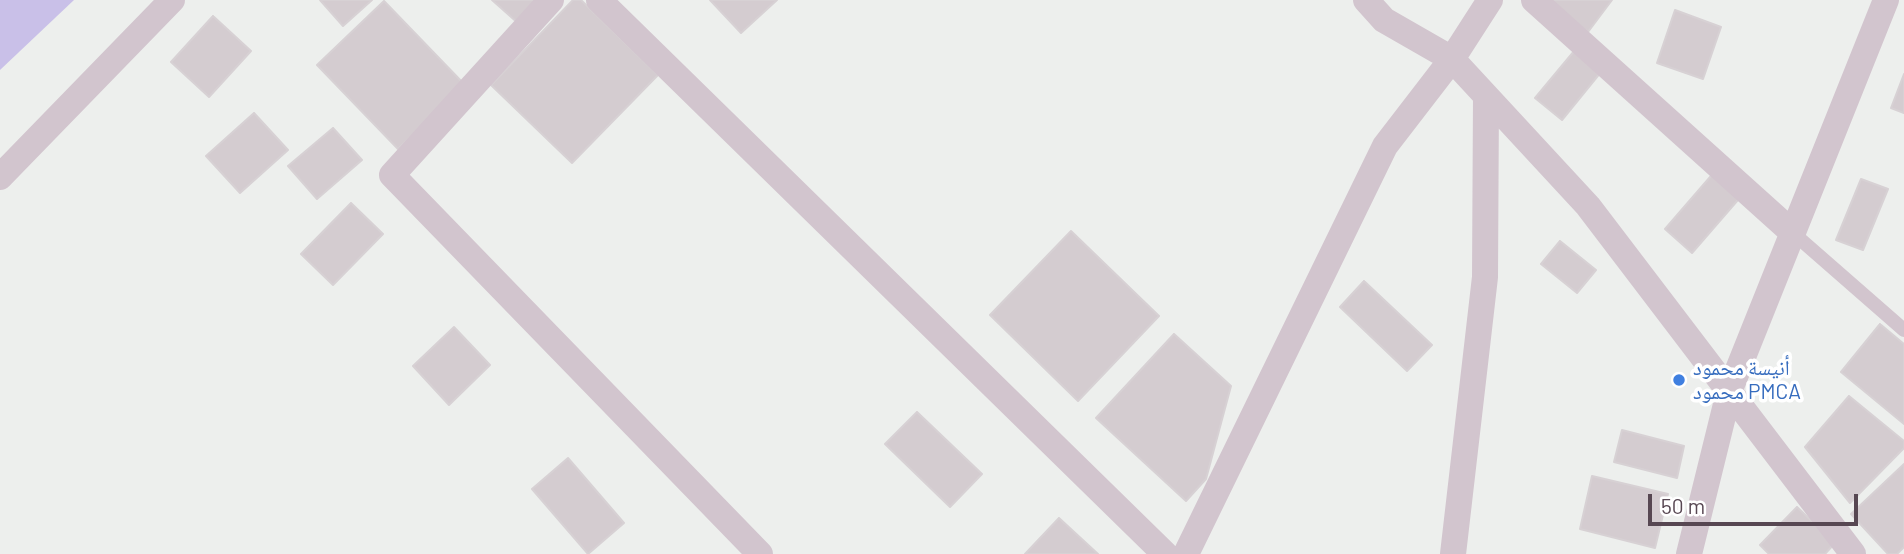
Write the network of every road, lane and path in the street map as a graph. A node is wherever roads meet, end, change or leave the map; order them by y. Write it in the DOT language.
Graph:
graph roads {
  1 [pos="172,0"];
  2 [pos="551,0"];
  3 [pos="599,0"];
  4 [pos="1366,0"];
  5 [pos="1490,0"];
  6 [pos="1534,0"];
  7 [pos="1886,0"];
  8 [pos="1452,60"];
  9 [pos="1486,97"];
  10 [pos="0,177"];
  11 [pos="1793,233"];
  12 [pos="1904,330"];
  13 [pos="1729,392"];
  14 [pos="760,554"];
  15 [pos="1165,554"];
  16 [pos="1186,554"];
  17 [pos="1453,554"];
  18 [pos="1689,554"];
  19 [pos="1853,554"];
  1 -- 10 [label="street"];
  2 -- 14 [label="street"];
  3 -- 15 [label="street"];
  4 -- 8 [label="street"];
  5 -- 8 [label="street"];
  6 -- 11 [label="street"];
  7 -- 11 [label="street"];
  8 -- 9 [label="street"];
  8 -- 16 [label="street"];
  9 -- 13 [label="street"];
  9 -- 17 [label="street"];
  11 -- 12 [label="lane"];
  11 -- 13 [label="street"];
  13 -- 18 [label="street"];
  13 -- 19 [label="street"];
}
